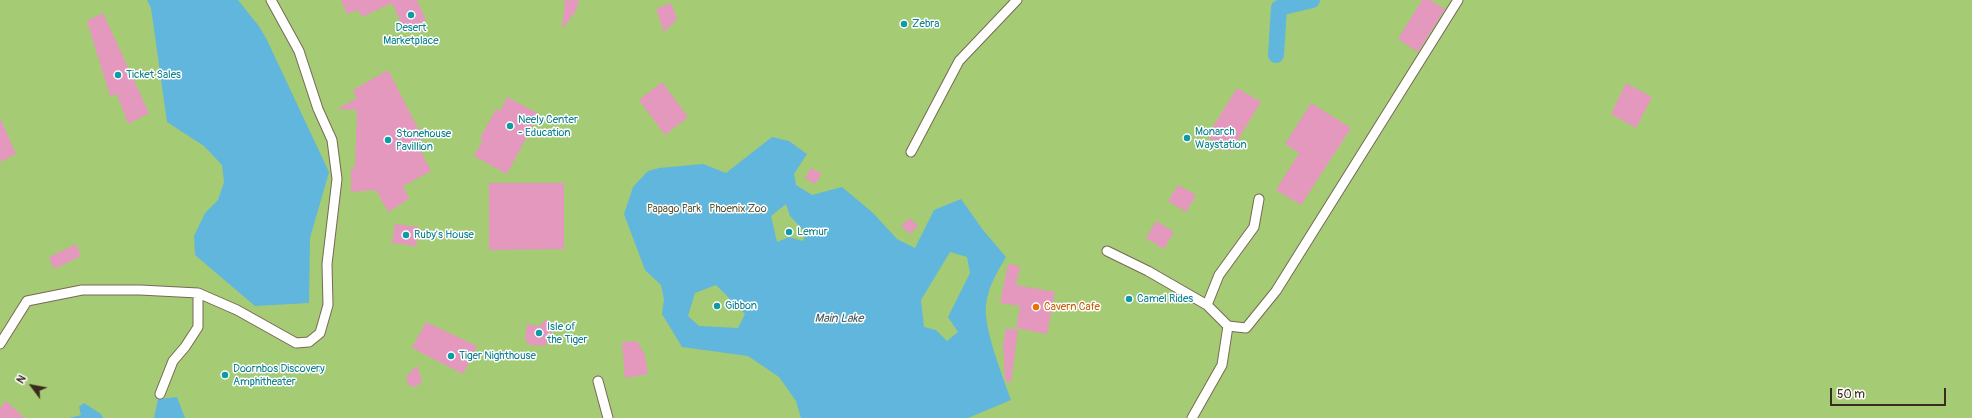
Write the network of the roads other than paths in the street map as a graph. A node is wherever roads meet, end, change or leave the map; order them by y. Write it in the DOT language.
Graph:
graph roads {
  1 [pos="271,0"];
  2 [pos="1018,0"];
  3 [pos="1458,0"];
  4 [pos="911,152"];
  5 [pos="1259,199"];
  6 [pos="1107,251"];
  7 [pos="198,293"];
  8 [pos="1207,305"];
  9 [pos="1228,326"];
  10 [pos="0,344"];
  11 [pos="598,381"];
  12 [pos="160,394"];
  13 [pos="608,418"];
  14 [pos="1192,418"];
  1 -- 7 [label="lane"];
  2 -- 4 [label="lane"];
  3 -- 9 [label="lane"];
  5 -- 8 [label="lane"];
  6 -- 8 [label="lane"];
  7 -- 10 [label="lane"];
  7 -- 12 [label="lane"];
  8 -- 9 [label="lane"];
  9 -- 14 [label="lane"];
  11 -- 13 [label="lane"];
}
